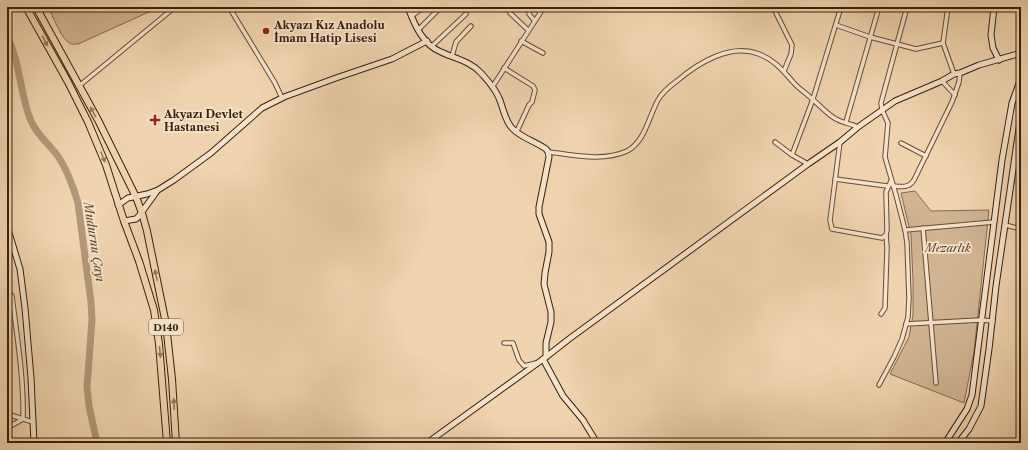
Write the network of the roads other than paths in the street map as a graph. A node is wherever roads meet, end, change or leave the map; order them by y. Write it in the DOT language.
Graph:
graph roads {
  1 [pos="26,7"];
  2 [pos="36,7"];
  3 [pos="175,7"];
  4 [pos="229,7"];
  5 [pos="408,7"];
  6 [pos="425,7"];
  7 [pos="441,7"];
  8 [pos="544,7"];
  9 [pos="773,7"];
  10 [pos="841,7"];
  11 [pos="879,7"];
  12 [pos="907,7"];
  13 [pos="948,7"];
  14 [pos="994,7"];
  15 [pos="530,10"];
  16 [pos="510,13"];
  17 [pos="466,14"];
  18 [pos="411,16"];
  19 [pos="534,20"];
  20 [pos="836,25"];
  21 [pos="471,26"];
  22 [pos="418,30"];
  23 [pos="528,30"];
  24 [pos="870,37"];
  25 [pos="427,41"];
  26 [pos="520,41"];
  27 [pos="943,44"];
  28 [pos="896,45"];
  29 [pos="432,46"];
  30 [pos="543,53"];
  31 [pos="1021,53"];
  32 [pos="452,56"];
  33 [pos="999,60"];
  34 [pos="504,68"];
  35 [pos="784,71"];
  36 [pos="957,74"];
  37 [pos="1021,78"];
  38 [pos="942,81"];
  39 [pos="79,86"];
  40 [pos="493,86"];
  41 [pos="955,95"];
  42 [pos="282,98"];
  43 [pos="813,99"];
  44 [pos="882,110"];
  45 [pos="1021,115"];
  46 [pos="846,122"];
  47 [pos="858,127"];
  48 [pos="517,131"];
  49 [pos="775,142"];
  50 [pos="840,142"];
  51 [pos="901,143"];
  52 [pos="549,152"];
  53 [pos="792,155"];
  54 [pos="926,156"];
  55 [pos="808,164"];
  56 [pos="835,179"];
  57 [pos="891,181"];
  58 [pos="887,186"];
  59 [pos="893,186"];
  60 [pos="158,190"];
  61 [pos="136,197"];
  62 [pos="118,205"];
  63 [pos="142,213"];
  64 [pos="124,221"];
  65 [pos="994,222"];
  66 [pos="1005,225"];
  67 [pos="7,226"];
  68 [pos="923,228"];
  69 [pos="1021,229"];
  70 [pos="905,230"];
  71 [pos="886,235"];
  72 [pos="7,291"];
  73 [pos="881,314"];
  74 [pos="982,320"];
  75 [pos="993,321"];
  76 [pos="931,322"];
  77 [pos="906,324"];
  78 [pos="504,343"];
  79 [pos="545,358"];
  80 [pos="536,363"];
  81 [pos="936,383"];
  82 [pos="879,385"];
  83 [pos="7,414"];
  84 [pos="23,419"];
  85 [pos="33,422"];
  86 [pos="7,428"];
  87 [pos="946,442"];
  88 [pos="34,443"];
  89 [pos="167,443"];
  90 [pos="176,443"];
  91 [pos="427,443"];
  92 [pos="597,443"];
  93 [pos="958,443"];
  1 -- 62 [label="highway, D140, one-way"];
  2 -- 39 [label="highway, D140"];
  3 -- 39 [label="street"];
  4 -- 42 [label="street"];
  5 -- 18 [label="street"];
  6 -- 18 [label="street"];
  7 -- 22 [label="street"];
  8 -- 19 [label="street"];
  9 -- 35 [label="street"];
  10 -- 20 [label="street"];
  11 -- 24 [label="street"];
  12 -- 28 [label="street"];
  13 -- 27 [label="street"];
  14 -- 33 [label="street"];
  15 -- 19 [label="street"];
  16 -- 23 [label="street"];
  17 -- 29 [label="street"];
  18 -- 22 [label="street"];
  19 -- 23 [label="street"];
  20 -- 24 [label="street"];
  20 -- 43 [label="street"];
  21 -- 32 [label="street"];
  22 -- 25 [label="street"];
  23 -- 26 [label="street"];
  24 -- 28 [label="street"];
  24 -- 46 [label="street"];
  25 -- 29 [label="street"];
  25 -- 42 [label="street"];
  26 -- 30 [label="street"];
  26 -- 34 [label="street"];
  27 -- 28 [label="street"];
  27 -- 36 [label="street"];
  28 -- 44 [label="street"];
  29 -- 32 [label="street"];
  31 -- 33 [label="street"];
  32 -- 40 [label="street"];
  33 -- 36 [label="street"];
  34 -- 40 [label="street"];
  34 -- 48 [label="street"];
  35 -- 43 [label="street"];
  35 -- 52 [label="street"];
  36 -- 38 [label="street"];
  36 -- 41 [label="street"];
  37 -- 65 [label="street"];
  38 -- 41 [label="street"];
  38 -- 44 [label="street"];
  61 -- 39 [label="highway, D140, one-way"];
  40 -- 48 [label="street"];
  41 -- 54 [label="street"];
  42 -- 60 [label="street"];
  43 -- 46 [label="street"];
  43 -- 53 [label="street"];
  44 -- 47 [label="street"];
  44 -- 57 [label="street"];
  45 -- 66 [label="street"];
  46 -- 47 [label="street"];
  47 -- 50 [label="street"];
  48 -- 52 [label="street"];
  49 -- 53 [label="street"];
  50 -- 55 [label="street"];
  50 -- 56 [label="street"];
  51 -- 54 [label="street"];
  52 -- 79 [label="street"];
  53 -- 55 [label="street"];
  54 -- 59 [label="street"];
  55 -- 79 [label="street"];
  56 -- 58 [label="street"];
  56 -- 71 [label="street"];
  57 -- 58 [label="street"];
  57 -- 59 [label="street"];
  58 -- 71 [label="street"];
  59 -- 70 [label="street"];
  60 -- 61 [label="street"];
  60 -- 63 [label="street"];
  61 -- 62 [label="street"];
  61 -- 63 [label="highway, D140"];
  62 -- 64 [label="highway, D140"];
  63 -- 64 [label="street"];
  90 -- 63 [label="highway, D140, one-way"];
  64 -- 89 [label="highway, D140, one-way"];
  65 -- 68 [label="street"];
  65 -- 74 [label="street"];
  66 -- 69 [label="street"];
  66 -- 75 [label="street"];
  67 -- 85 [label="street"];
  68 -- 70 [label="street"];
  68 -- 76 [label="street"];
  70 -- 77 [label="street"];
  71 -- 73 [label="street"];
  72 -- 84 [label="street"];
  74 -- 75 [label="street"];
  74 -- 76 [label="street"];
  74 -- 87 [label="street"];
  75 -- 93 [label="street"];
  76 -- 77 [label="street"];
  76 -- 81 [label="street"];
  77 -- 82 [label="street"];
  78 -- 80 [label="street"];
  79 -- 80 [label="street"];
  79 -- 92 [label="street"];
  80 -- 91 [label="street"];
  83 -- 84 [label="street"];
  84 -- 85 [label="street"];
  84 -- 86 [label="street"];
  85 -- 88 [label="street"];
}
